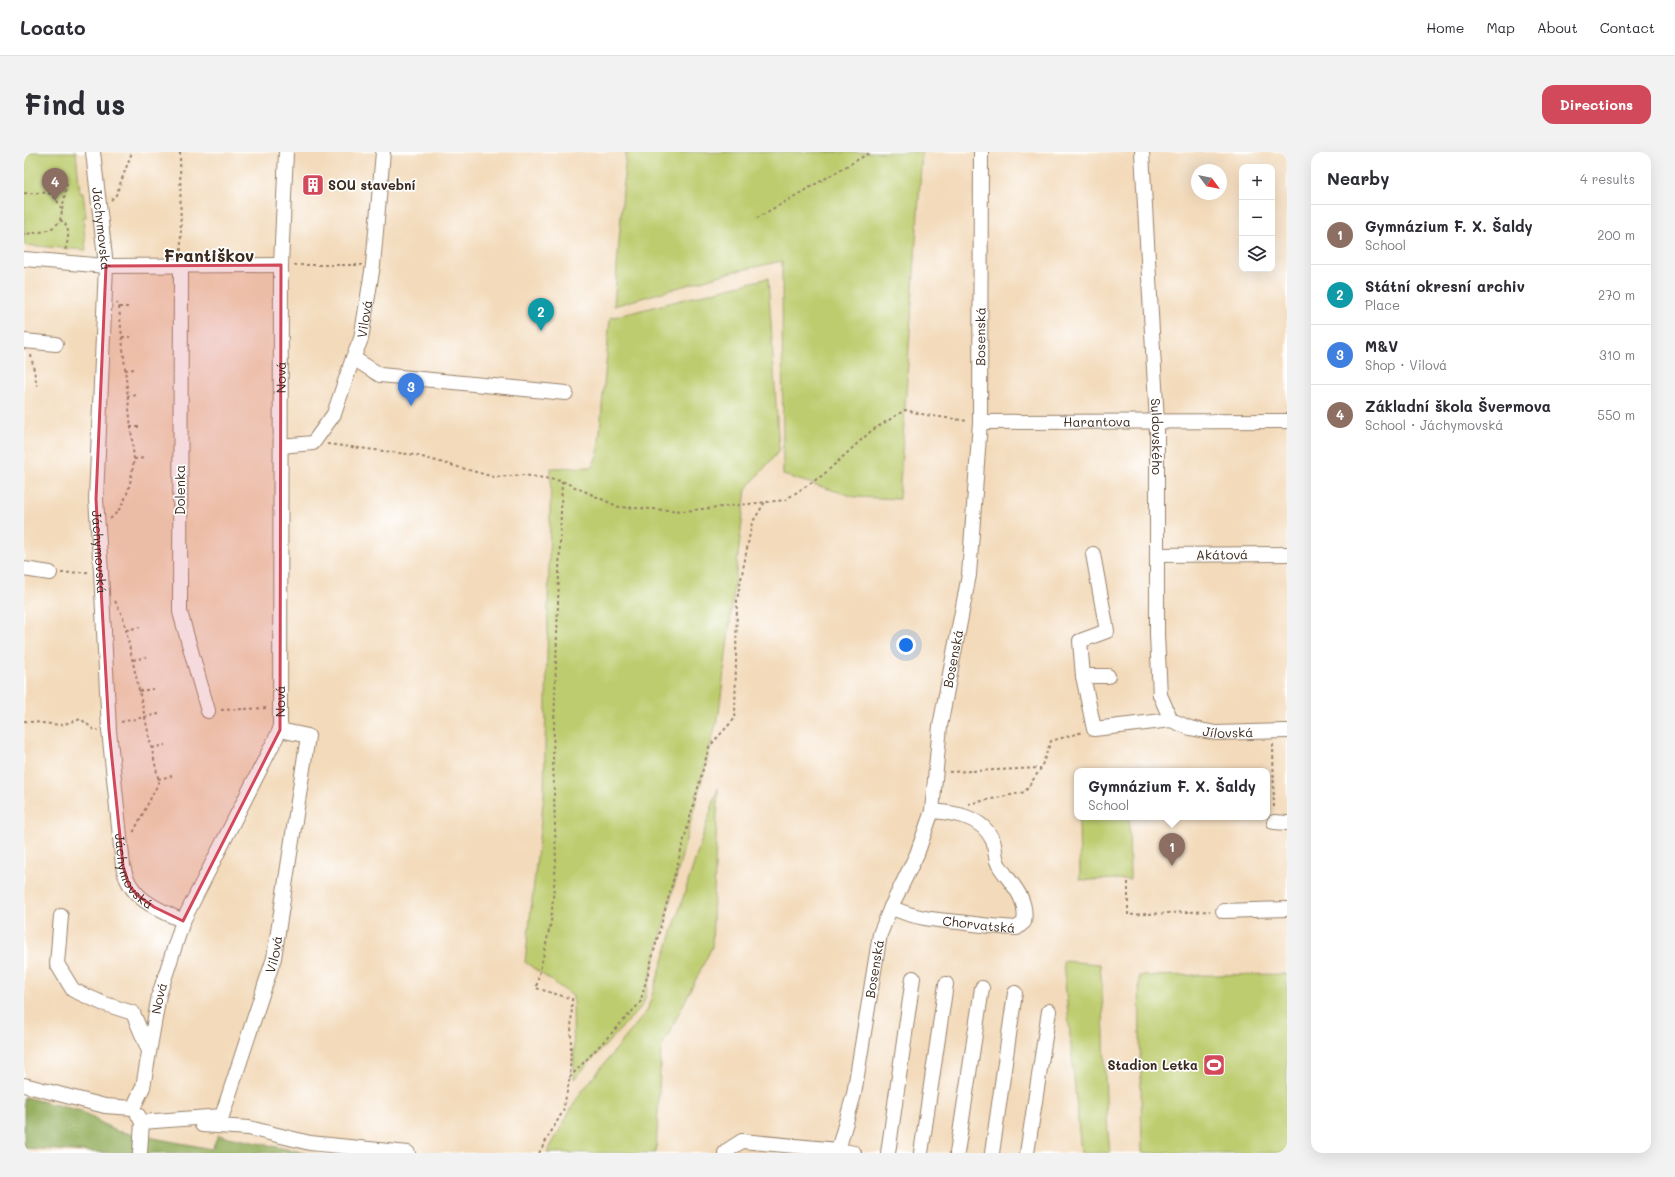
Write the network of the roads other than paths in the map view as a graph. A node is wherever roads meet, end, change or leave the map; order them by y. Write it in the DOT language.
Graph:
graph roads {
  1 [pos="93,152"];
  2 [pos="286,152"];
  3 [pos="383,152"];
  4 [pos="981,152"];
  5 [pos="1142,152"];
  6 [pos="24,259"];
  7 [pos="281,265"];
  8 [pos="106,266"];
  9 [pos="181,266"];
  10 [pos="26,342"];
  11 [pos="56,344"];
  12 [pos="353,358"];
  13 [pos="566,393"];
  14 [pos="1287,421"];
  15 [pos="980,422"];
  16 [pos="1157,422"];
  17 [pos="281,446"];
  18 [pos="1093,554"];
  19 [pos="1287,554"];
  20 [pos="1158,555"];
  21 [pos="24,569"];
  22 [pos="50,573"];
  23 [pos="1083,676"];
  24 [pos="1108,676"];
  25 [pos="208,711"];
  26 [pos="1171,720"];
  27 [pos="280,730"];
  28 [pos="1280,731"];
  29 [pos="932,811"];
  30 [pos="891,907"];
  31 [pos="1287,909"];
  32 [pos="1224,911"];
  33 [pos="61,916"];
  34 [pos="183,921"];
  35 [pos="913,978"];
  36 [pos="946,984"];
  37 [pos="982,988"];
  38 [pos="1015,993"];
  39 [pos="1049,1011"];
  40 [pos="149,1051"];
  41 [pos="24,1085"];
  42 [pos="133,1108"];
  43 [pos="174,1119"];
  44 [pos="142,1122"];
  45 [pos="838,1150"];
  46 [pos="140,1153"];
  47 [pos="408,1153"];
  48 [pos="726,1153"];
  49 [pos="854,1153"];
  50 [pos="888,1153"];
  51 [pos="921,1153"];
  52 [pos="957,1153"];
  53 [pos="992,1153"];
  54 [pos="1027,1153"];
  1 -- 8 [label="street, Jáchymovská"];
  2 -- 7 [label="street, Nová"];
  3 -- 12 [label="street, Vilová"];
  4 -- 15 [label="street, Bosenská"];
  5 -- 16 [label="street, Suldovského"];
  6 -- 8 [label="street"];
  7 -- 9 [label="street"];
  7 -- 17 [label="street, Nová"];
  8 -- 9 [label="street"];
  8 -- 34 [label="street, Jáchymovská"];
  9 -- 25 [label="street, Dolenka"];
  10 -- 11 [label="street"];
  12 -- 13 [label="street"];
  12 -- 17 [label="street, Vilová"];
  14 -- 16 [label="street, Harantova"];
  15 -- 16 [label="street, Harantova"];
  15 -- 29 [label="street, Bosenská"];
  16 -- 20 [label="street, Suldovského"];
  17 -- 27 [label="street, Nová"];
  18 -- 23 [label="street"];
  19 -- 20 [label="street, Akátová"];
  20 -- 26 [label="street, Suldovského"];
  21 -- 22 [label="street"];
  23 -- 24 [label="street"];
  23 -- 26 [label="street"];
  26 -- 28 [label="street, Jílovská"];
  27 -- 34 [label="street, Nová"];
  27 -- 43 [label="street, Vilová"];
  29 -- 30 [label="street, Bosenská"];
  29 -- 30 [label="street, Chorvatská"];
  30 -- 45 [label="street, Bosenská"];
  31 -- 32 [label="street"];
  33 -- 40 [label="street"];
  34 -- 40 [label="street, Nová"];
  35 -- 50 [label="street"];
  36 -- 51 [label="street"];
  37 -- 52 [label="street"];
  38 -- 53 [label="street"];
  39 -- 54 [label="street"];
  40 -- 42 [label="street, Nová"];
  41 -- 42 [label="street"];
  42 -- 44 [label="street"];
  43 -- 44 [label="street, Vilová"];
  43 -- 47 [label="street"];
  44 -- 46 [label="street"];
  45 -- 48 [label="street"];
  45 -- 49 [label="street"];
}
